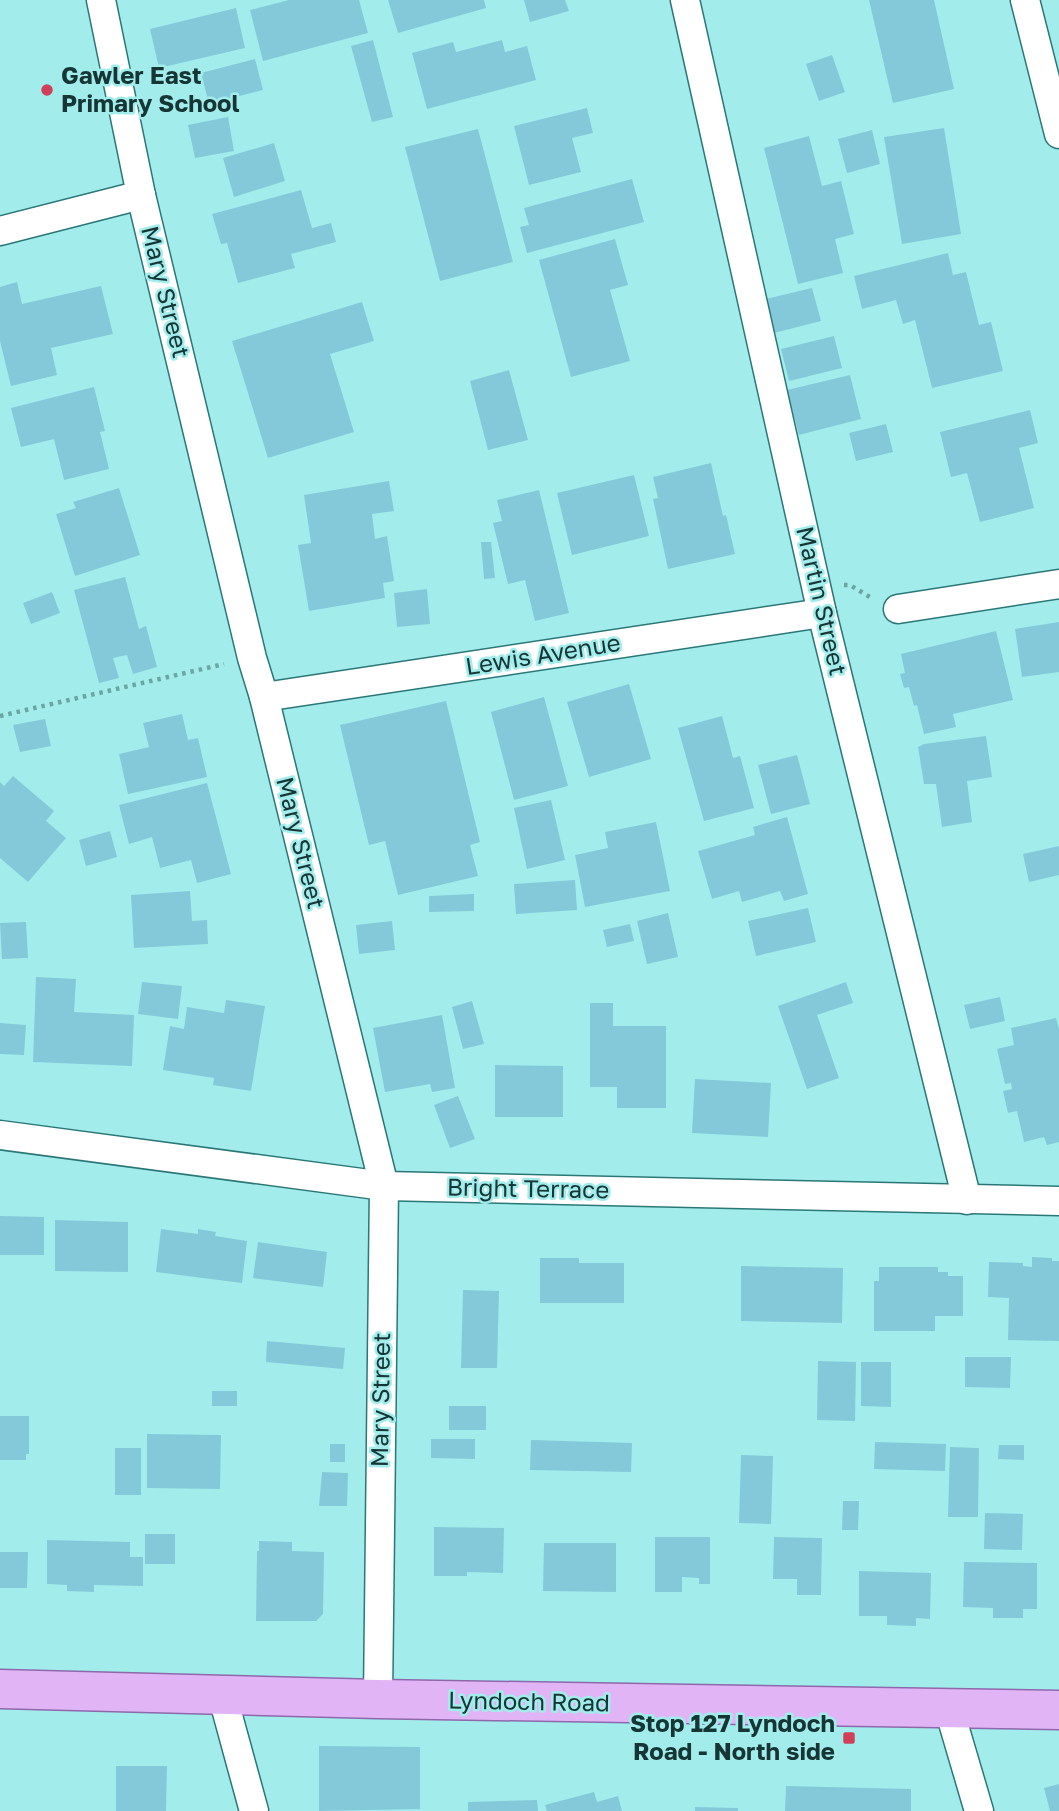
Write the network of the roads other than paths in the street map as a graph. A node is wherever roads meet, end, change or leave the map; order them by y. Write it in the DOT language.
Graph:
graph roads {
  1 [pos="101,0"];
  2 [pos="685,0"];
  3 [pos="1025,0"];
  4 [pos="1059,134"];
  5 [pos="141,195"];
  6 [pos="0,231"];
  7 [pos="1059,584"];
  8 [pos="898,609"];
  9 [pos="822,613"];
  10 [pos="264,697"];
  11 [pos="0,1135"];
  12 [pos="384,1185"];
  13 [pos="967,1200"];
  14 [pos="1059,1201"];
  15 [pos="0,1689"];
  16 [pos="222,1694"];
  17 [pos="378,1699"];
  18 [pos="949,1709"];
  19 [pos="1059,1710"];
  20 [pos="254,1811"];
  21 [pos="979,1811"];
  1 -- 5 [label="street, Mary Street"];
  2 -- 9 [label="street, Martin Street"];
  3 -- 4 [label="street"];
  5 -- 6 [label="street"];
  5 -- 10 [label="street, Mary Street"];
  7 -- 8 [label="street"];
  9 -- 10 [label="street, Lewis Avenue"];
  9 -- 13 [label="street, Martin Street"];
  10 -- 12 [label="street, Mary Street"];
  11 -- 12 [label="street, Bright Terrace"];
  12 -- 13 [label="street, Bright Terrace"];
  12 -- 17 [label="street, Mary Street"];
  13 -- 14 [label="street, Bright Terrace"];
  15 -- 16 [label="main road, Lyndoch Road"];
  16 -- 17 [label="main road, Lyndoch Road"];
  16 -- 20 [label="street"];
  17 -- 18 [label="main road, Lyndoch Road"];
  18 -- 19 [label="main road, Lyndoch Road"];
  18 -- 21 [label="street"];
}
